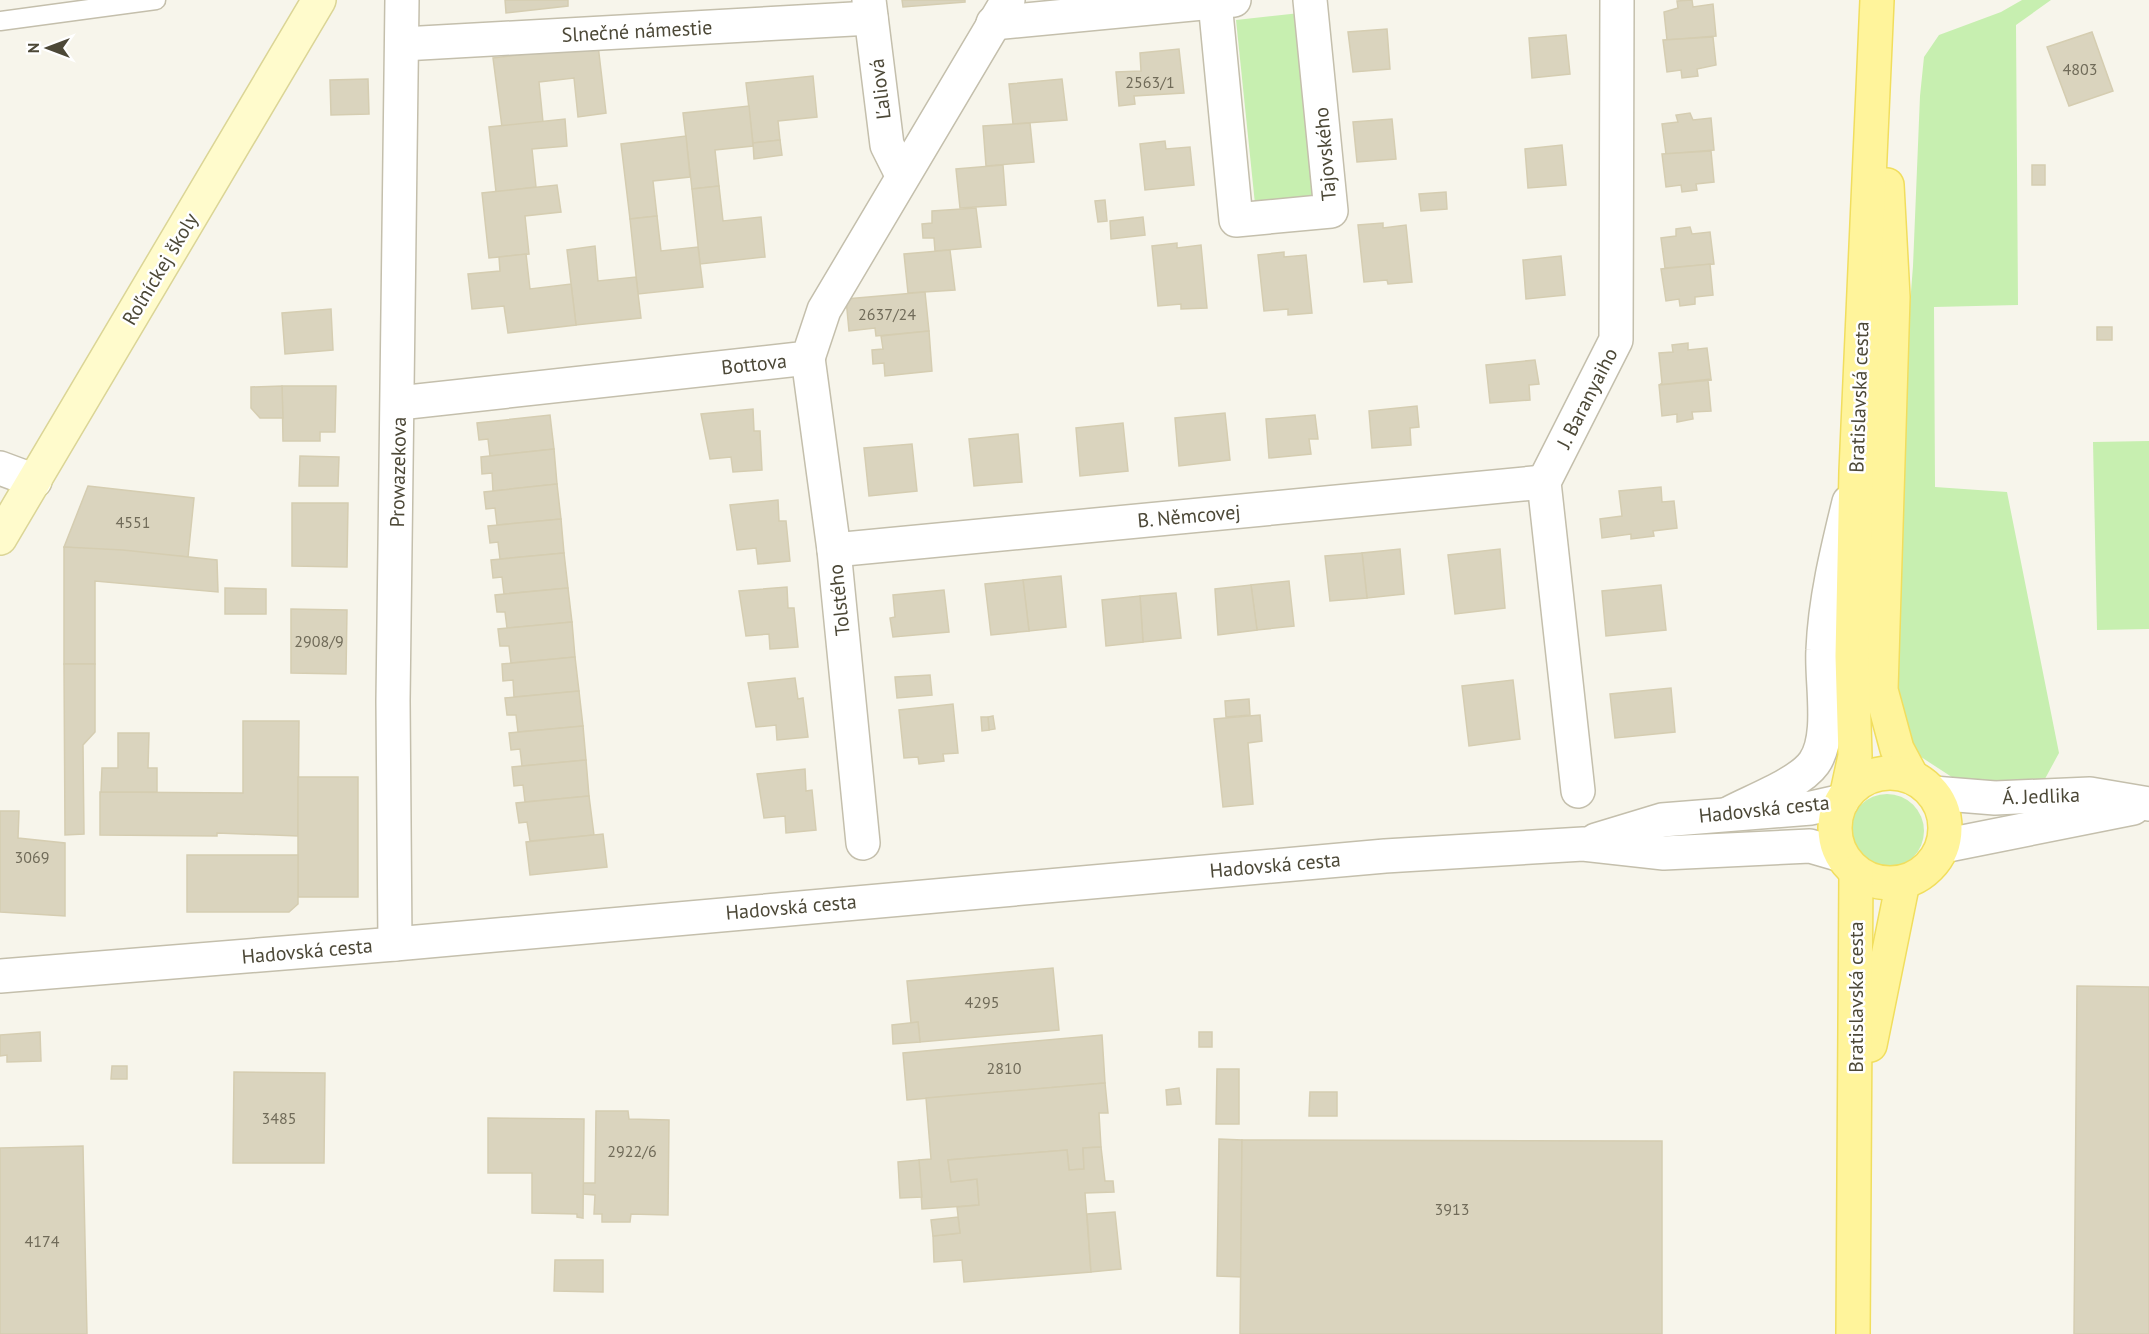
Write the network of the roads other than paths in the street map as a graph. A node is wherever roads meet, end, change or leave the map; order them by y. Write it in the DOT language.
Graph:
graph roads {
  1 [pos="156,0"];
  2 [pos="320,0"];
  3 [pos="402,0"];
  4 [pos="1310,0"];
  5 [pos="1617,0"];
  6 [pos="1878,0"];
  7 [pos="1224,1"];
  8 [pos="870,9"];
  9 [pos="1000,12"];
  10 [pos="0,21"];
  11 [pos="403,44"];
  12 [pos="902,174"];
  13 [pos="808,358"];
  14 [pos="399,403"];
  15 [pos="0,468"];
  16 [pos="1856,471"];
  17 [pos="35,481"];
  18 [pos="1544,482"];
  19 [pos="0,538"];
  20 [pos="834,550"];
  21 [pos="1923,785"];
  22 [pos="1578,791"];
  23 [pos="1844,797"];
  24 [pos="2149,804"];
  25 [pos="1728,814"];
  26 [pos="863,843"];
  27 [pos="1583,844"];
  28 [pos="1943,846"];
  29 [pos="1848,863"];
  30 [pos="1903,882"];
  31 [pos="395,944"];
  32 [pos="0,976"];
  33 [pos="1856,1122"];
  34 [pos="1852,1333"];
  1 -- 10 [label="lane"];
  2 -- 17 [label="main road, Roľníckej školy"];
  3 -- 11 [label="street, Prowazekova"];
  4 -- 7 [label="street, Tajovského"];
  5 -- 18 [label="street, J. Baranyaiho"];
  6 -- 16 [label="main road, Bratislavská cesta"];
  6 -- 21 [label="main road, Bratislavská cesta"];
  7 -- 9 [label="street, Tajovského"];
  8 -- 11 [label="street, Slnečné námestie"];
  8 -- 12 [label="street, Ľaliová"];
  9 -- 12 [label="street, Bottova"];
  11 -- 14 [label="street, Prowazekova"];
  12 -- 13 [label="street, Bottova"];
  13 -- 14 [label="street, Bottova"];
  13 -- 20 [label="street, Tolstého"];
  14 -- 31 [label="street, Prowazekova"];
  15 -- 17 [label="street"];
  16 -- 23 [label="main road, Bratislavská cesta"];
  16 -- 25 [label="street"];
  17 -- 19 [label="main road, Roľníckej školy"];
  18 -- 20 [label="street, B. Němcovej"];
  18 -- 22 [label="street"];
  20 -- 26 [label="street, Tolstého"];
  21 -- 23 [label="main road"];
  21 -- 24 [label="street, Á. Jedlika"];
  21 -- 28 [label="main road, Bratislavská cesta"];
  23 -- 25 [label="street, Hadovská cesta"];
  23 -- 29 [label="main road, Bratislavská cesta"];
  24 -- 28 [label="street, Á. Jedlika"];
  25 -- 27 [label="street, Hadovská cesta"];
  27 -- 29 [label="street, Hadovská cesta"];
  27 -- 31 [label="street, Hadovská cesta"];
  28 -- 30 [label="main road"];
  29 -- 30 [label="main road"];
  29 -- 33 [label="main road, Bratislavská cesta"];
  30 -- 33 [label="main road, Bratislavská cesta"];
  31 -- 32 [label="street, Hadovská cesta"];
  33 -- 34 [label="main road, Bratislavská cesta"];
}
